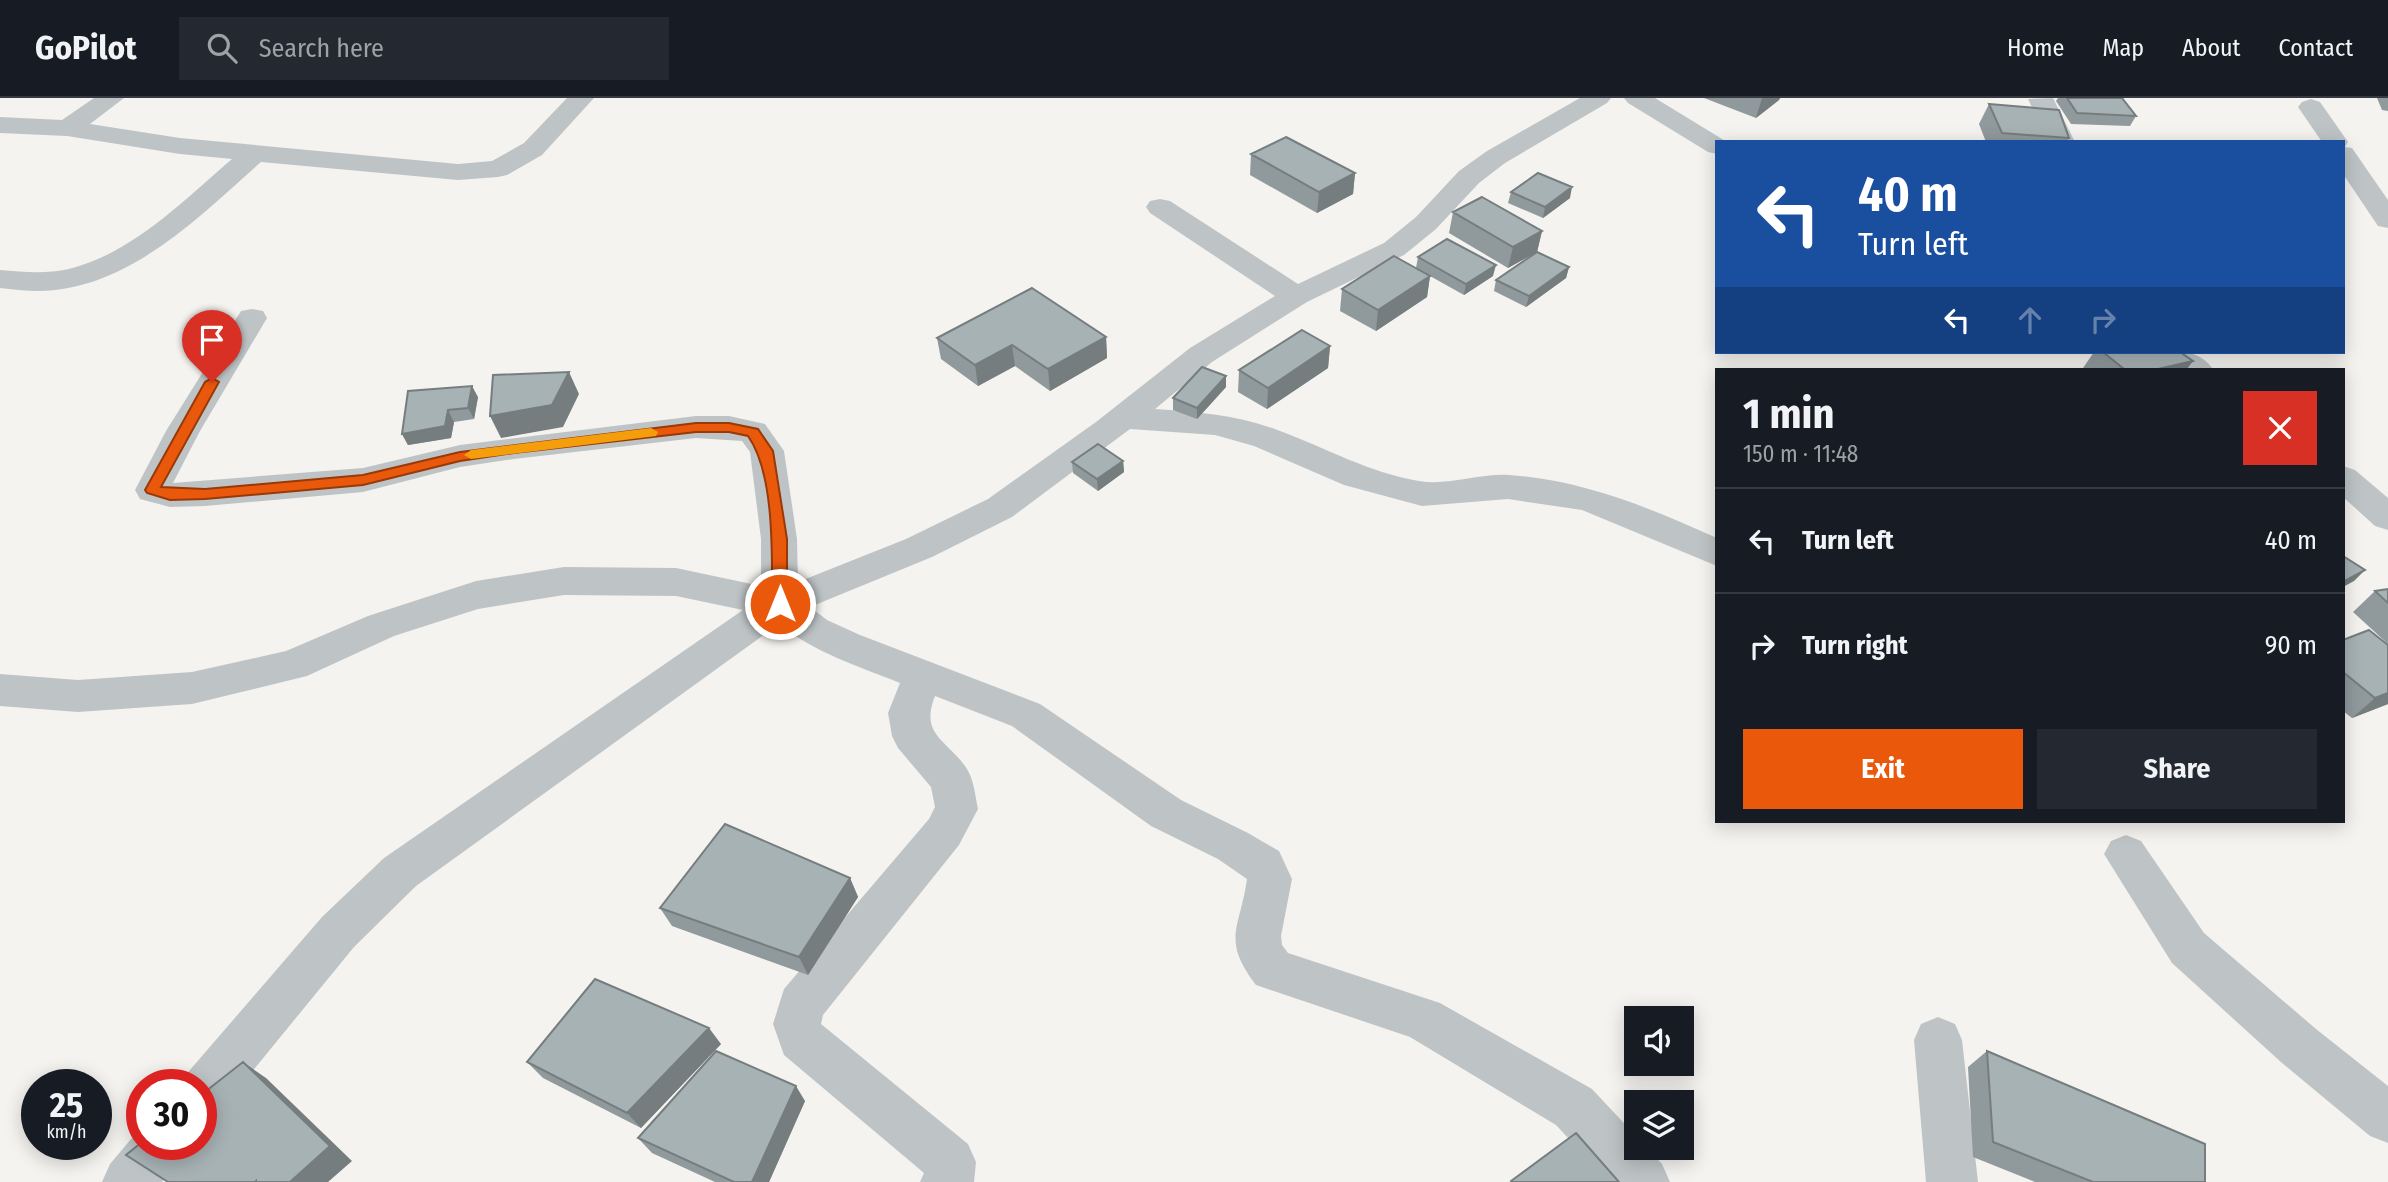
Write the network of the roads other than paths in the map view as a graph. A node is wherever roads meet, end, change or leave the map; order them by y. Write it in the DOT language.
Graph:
graph roads {
  1 [pos="111,98"];
  2 [pos="581,98"];
  3 [pos="1598,98"];
  4 [pos="1637,98"];
  5 [pos="2041,99"];
  6 [pos="2311,107"];
  7 [pos="0,125"];
  8 [pos="67,128"];
  9 [pos="2061,140"];
  10 [pos="2334,140"];
  11 [pos="1715,145"];
  12 [pos="255,153"];
  13 [pos="2345,157"];
  14 [pos="1160,207"];
  15 [pos="2388,220"];
  16 [pos="0,279"];
  17 [pos="1296,296"];
  18 [pos="251,318"];
  19 [pos="2175,354"];
  20 [pos="2196,368"];
  21 [pos="1122,418"];
  22 [pos="2346,484"];
  23 [pos="2388,517"];
  24 [pos="1715,552"];
  25 [pos="780,604"];
  26 [pos="923,675"];
  27 [pos="0,690"];
  28 [pos="2126,854"];
  29 [pos="1938,1041"];
  30 [pos="217,1076"];
  31 [pos="2388,1118"];
  32 [pos="147,1160"];
  33 [pos="128,1182"];
  34 [pos="946,1182"];
  35 [pos="1644,1182"];
  36 [pos="1952,1182"];
  1 -- 8 [label="street"];
  2 -- 12 [label="street"];
  3 -- 17 [label="street"];
  4 -- 11 [label="street"];
  5 -- 9 [label="street"];
  6 -- 10 [label="street"];
  7 -- 8 [label="street"];
  8 -- 12 [label="street"];
  12 -- 16 [label="street"];
  13 -- 15 [label="street"];
  14 -- 17 [label="street"];
  17 -- 21 [label="street"];
  18 -- 25 [label="street"];
  19 -- 20 [label="street"];
  21 -- 24 [label="street"];
  21 -- 25 [label="street"];
  22 -- 23 [label="street"];
  25 -- 26 [label="street"];
  25 -- 27 [label="street"];
  25 -- 30 [label="street"];
  26 -- 34 [label="street"];
  26 -- 35 [label="street"];
  28 -- 31 [label="street"];
  29 -- 36 [label="street"];
  32 -- 33 [label="street"];
}
